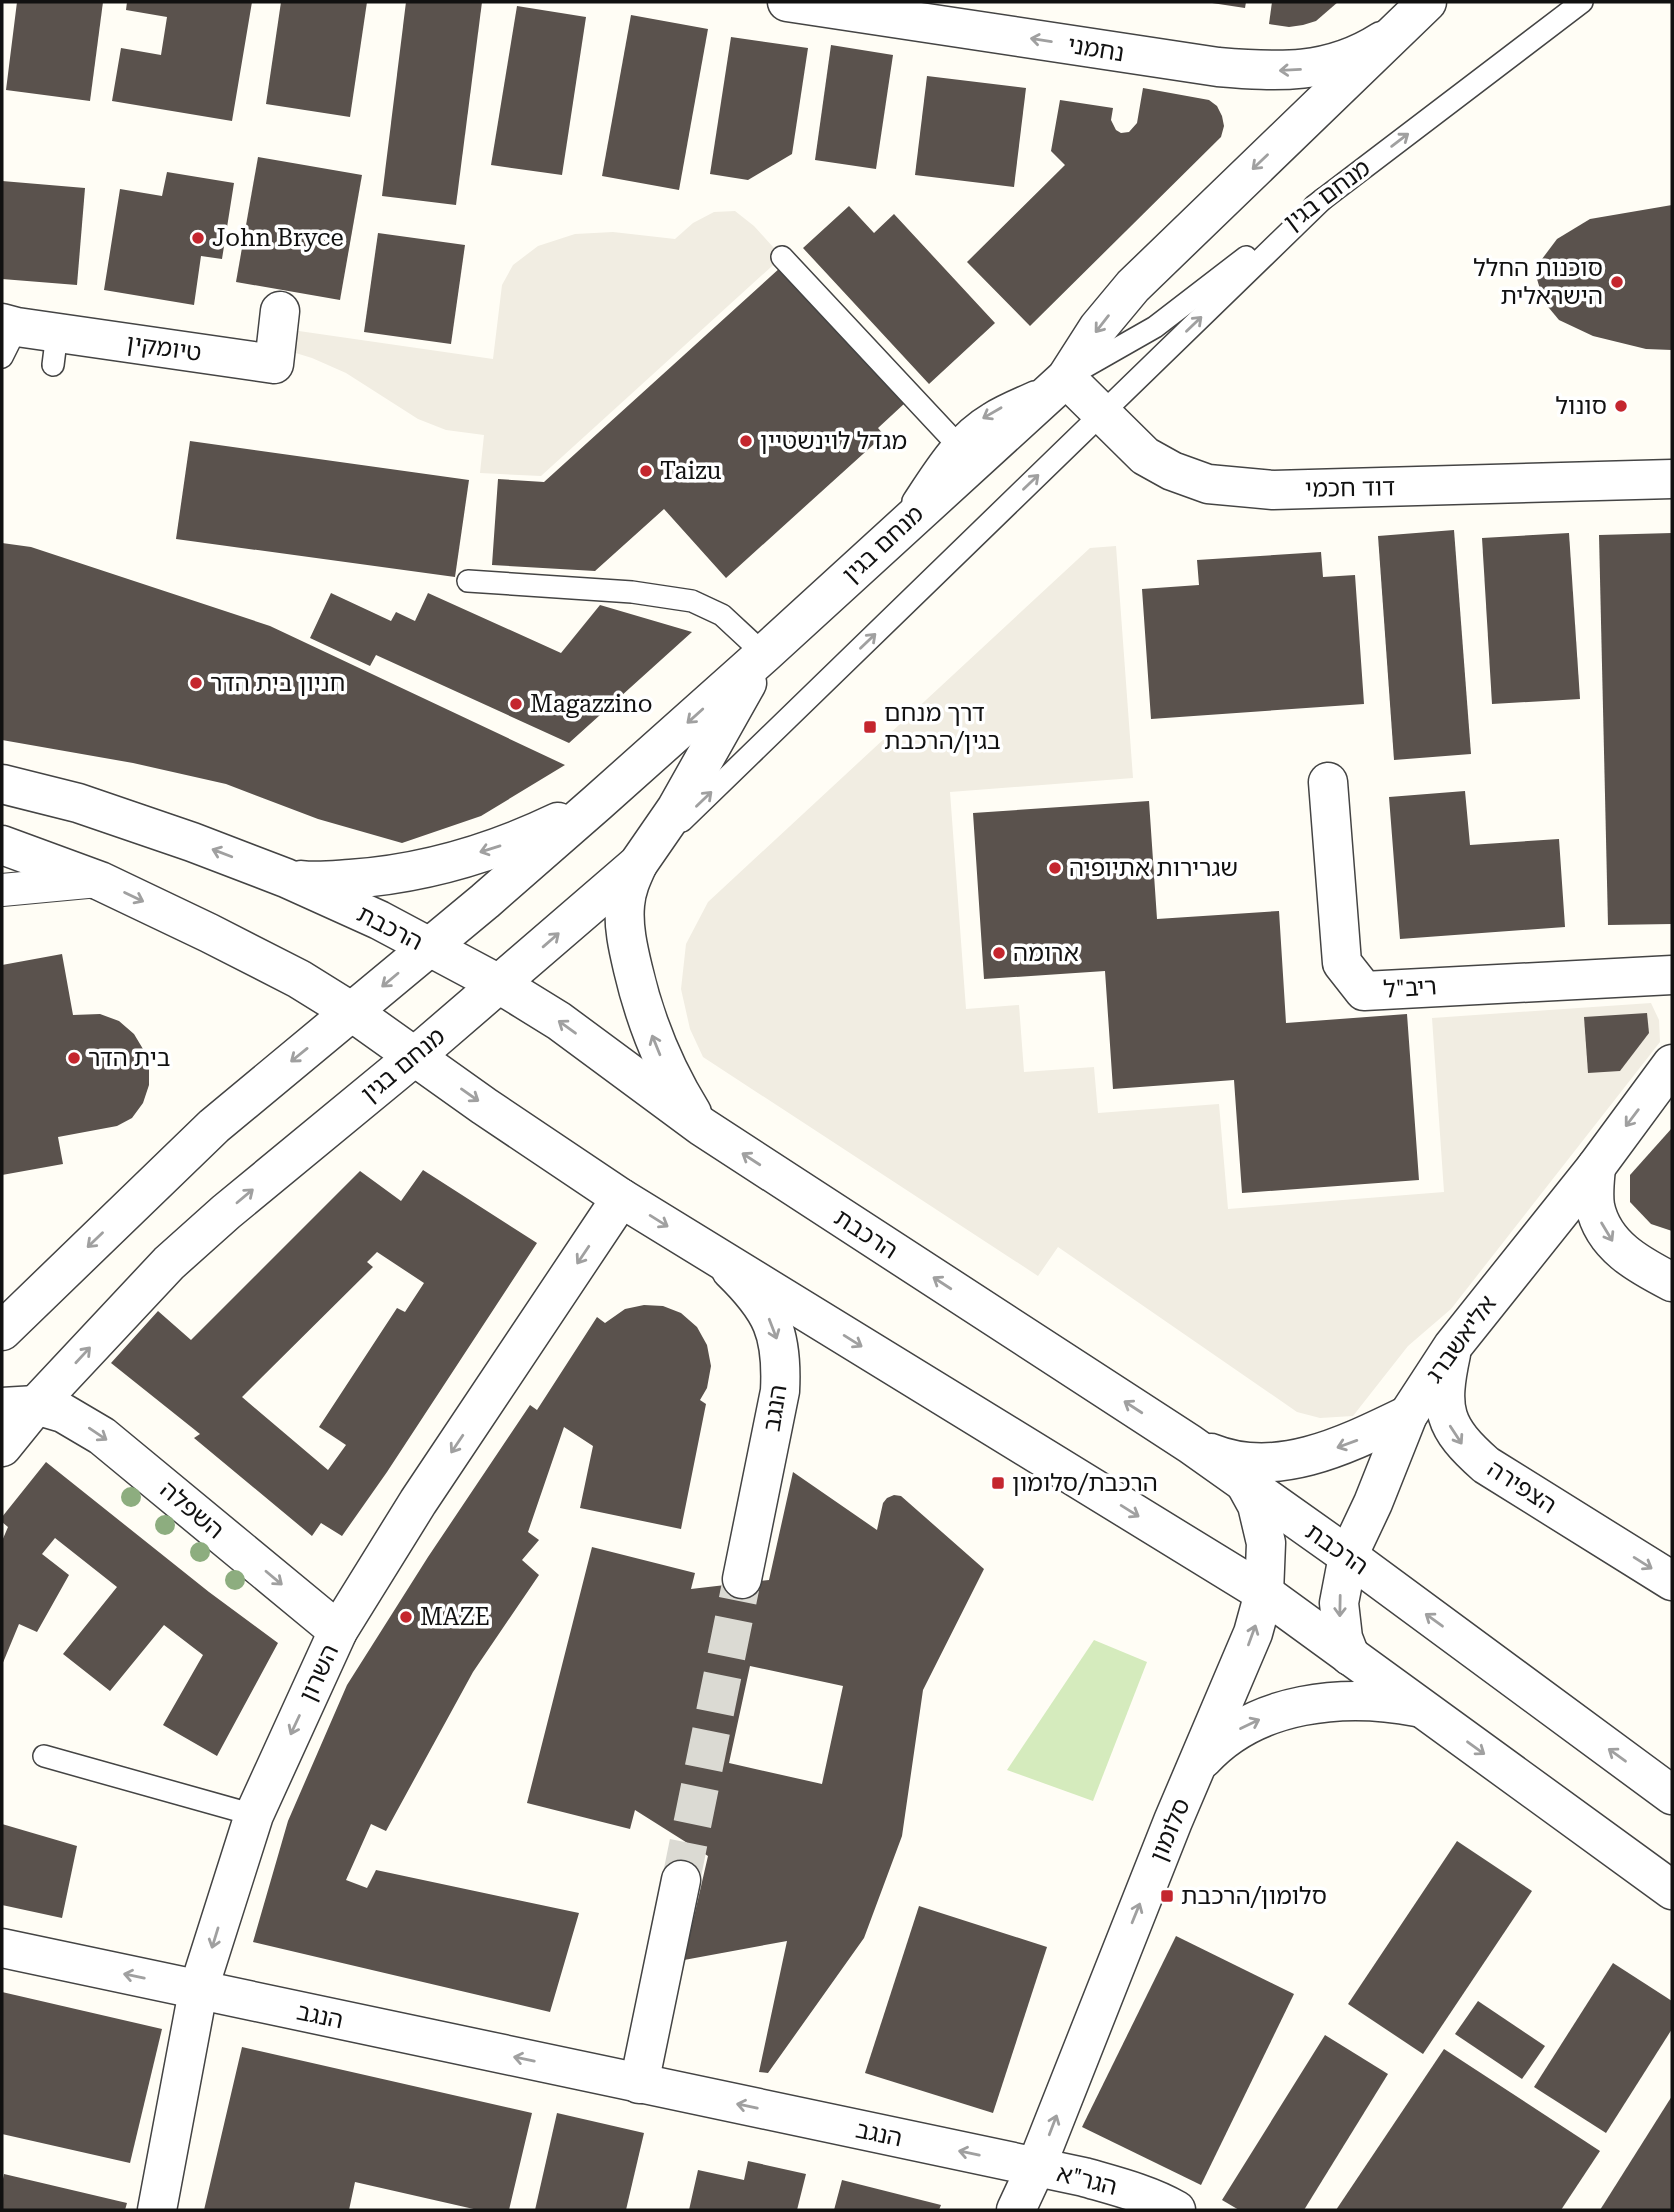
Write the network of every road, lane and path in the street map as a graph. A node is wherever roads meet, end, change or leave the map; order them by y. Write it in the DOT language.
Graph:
graph roads {
  1 [pos="787,2"];
  2 [pos="1427,2"];
  3 [pos="1582,2"];
  4 [pos="1399,30"];
  5 [pos="1322,199"];
  6 [pos="782,257"];
  7 [pos="280,311"];
  8 [pos="7,336"];
  9 [pos="1066,378"];
  10 [pos="1101,413"];
  11 [pos="955,442"];
  12 [pos="1672,480"];
  13 [pos="891,536"];
  14 [pos="468,581"];
  15 [pos="764,654"];
  16 [pos="1328,782"];
  17 [pos="2,784"];
  18 [pos="597,803"];
  19 [pos="2,845"];
  20 [pos="638,864"];
  21 [pos="286,878"];
  22 [pos="100,881"];
  23 [pos="2,890"];
  24 [pos="428,947"];
  25 [pos="1672,975"];
  26 [pos="499,984"];
  27 [pos="352,1012"];
  28 [pos="414,1056"];
  29 [pos="1672,1063"];
  30 [pos="701,1126"];
  31 [pos="1596,1167"];
  32 [pos="621,1198"];
  33 [pos="717,1257"];
  34 [pos="1672,1282"];
  35 [pos="2,1331"];
  36 [pos="1452,1346"];
  37 [pos="19,1406"];
  38 [pos="1408,1415"];
  39 [pos="1190,1444"];
  40 [pos="2,1447"];
  41 [pos="1245,1485"];
  42 [pos="1348,1556"];
  43 [pos="742,1579"];
  44 [pos="1672,1581"];
  45 [pos="1264,1593"];
  46 [pos="338,1631"];
  47 [pos="1350,1656"];
  48 [pos="1421,1708"];
  49 [pos="44,1756"];
  50 [pos="1197,1765"];
  51 [pos="1672,1795"];
  52 [pos="254,1815"];
  53 [pos="681,1880"];
  54 [pos="1672,1890"];
  55 [pos="2,1948"];
  56 [pos="198,1990"];
  57 [pos="639,2084"];
  58 [pos="1036,2167"];
  59 [pos="157,2210"];
  60 [pos="1016,2210"];
  61 [pos="1176,2210"];
  4 -- 1 [label="street, נחמני, one-way"];
  2 -- 4 [label="street, מנחם בגין"];
  5 -- 3 [label="lane, מנחם בגין, one-way"];
  4 -- 9 [label="street, מנחם בגין, one-way"];
  5 -- 9 [label="lane, מנחם בגין"];
  10 -- 5 [label="lane, one-way"];
  6 -- 11 [label="lane"];
  7 -- 8 [label="street, טיומקין"];
  9 -- 10 [label="street, דוד חכמי"];
  9 -- 11 [label="lane, one-way"];
  9 -- 13 [label="street, מנחם בגין"];
  10 -- 12 [label="street, דוד חכמי"];
  20 -- 10 [label="lane, one-way"];
  11 -- 13 [label="lane"];
  13 -- 15 [label="street, מנחם בגין"];
  14 -- 15 [label="lane"];
  15 -- 18 [label="street, מנחם בגין, one-way"];
  15 -- 20 [label="street, מנחם בגין"];
  16 -- 25 [label="street, ריב\"ל"];
  21 -- 17 [label="street, הרכבת, one-way"];
  18 -- 21 [label="street, one-way"];
  18 -- 24 [label="street, מנחם בגין"];
  19 -- 22 [label="street"];
  26 -- 20 [label="street, מנחם בגין, one-way"];
  30 -- 20 [label="street, one-way"];
  21 -- 24 [label="street, הרכבת"];
  22 -- 23 [label="street"];
  22 -- 27 [label="street, one-way"];
  24 -- 26 [label="street, הרכבת"];
  24 -- 27 [label="street, מנחם בגין, one-way"];
  26 -- 28 [label="street, מנחם בגין"];
  30 -- 26 [label="street, הרכבת, one-way"];
  27 -- 28 [label="street"];
  27 -- 35 [label="street, מנחם בגין, one-way"];
  28 -- 32 [label="street, one-way"];
  37 -- 28 [label="street, מנחם בגין, one-way"];
  29 -- 31 [label="street, אליאשברג, one-way"];
  39 -- 30 [label="street, הרכבת, one-way"];
  31 -- 34 [label="street, one-way"];
  31 -- 36 [label="street, אליאשברג"];
  32 -- 33 [label="street, one-way"];
  32 -- 46 [label="street, השרון, one-way"];
  33 -- 43 [label="street, הנגב, one-way"];
  33 -- 45 [label="street, one-way"];
  36 -- 38 [label="street, אליאשברג"];
  36 -- 44 [label="street, הצפירה, one-way"];
  37 -- 40 [label="street, מנחם בגין"];
  37 -- 46 [label="street, השפלה, one-way"];
  38 -- 39 [label="street, one-way"];
  38 -- 42 [label="street, אליאשברג"];
  39 -- 41 [label="street, הרכבת"];
  41 -- 42 [label="street, הרכבת"];
  41 -- 45 [label="street, סלומון"];
  42 -- 47 [label="street, אליאשברג, one-way"];
  51 -- 42 [label="street, הרכבת, one-way"];
  45 -- 47 [label="street"];
  50 -- 45 [label="street, סלומון, one-way"];
  46 -- 52 [label="street, השרון, one-way"];
  47 -- 48 [label="street"];
  50 -- 48 [label="street, one-way"];
  48 -- 54 [label="street, one-way"];
  49 -- 52 [label="lane"];
  58 -- 50 [label="street, סלומון, one-way"];
  52 -- 56 [label="street, השרון, one-way"];
  53 -- 57 [label="street"];
  56 -- 55 [label="street, הנגב, one-way"];
  57 -- 56 [label="street, הנגב, one-way"];
  56 -- 59 [label="street, השרון"];
  58 -- 57 [label="street, הנגב, one-way"];
  58 -- 60 [label="street, סלומון"];
  58 -- 61 [label="street, הגר\"א"];
}
